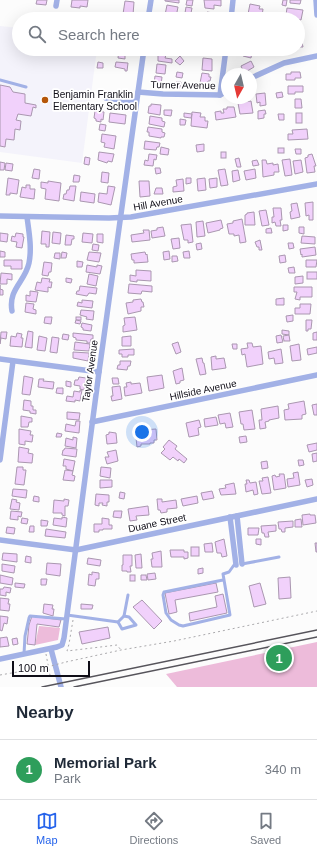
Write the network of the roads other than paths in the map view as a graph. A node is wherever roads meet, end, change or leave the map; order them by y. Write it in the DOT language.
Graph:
graph roads {
  1 [pos="151,0"];
  2 [pos="233,0"];
  3 [pos="316,0"];
  4 [pos="149,12"];
  5 [pos="231,12"];
  6 [pos="317,16"];
  7 [pos="143,56"];
  8 [pos="225,56"];
  9 [pos="317,56"];
  10 [pos="257,75"];
  11 [pos="0,80"];
  12 [pos="26,87"];
  13 [pos="138,92"];
  14 [pos="220,95"];
  15 [pos="106,98"];
  16 [pos="136,102"];
  17 [pos="317,184"];
  18 [pos="0,216"];
  19 [pos="27,217"];
  20 [pos="120,217"];
  21 [pos="12,311"];
  22 [pos="0,359"];
  23 [pos="13,361"];
  24 [pos="98,372"];
  25 [pos="317,375"];
  26 [pos="92,422"];
  27 [pos="0,460"];
  28 [pos="317,499"];
  29 [pos="237,516"];
  30 [pos="230,517"];
  31 [pos="0,540"];
  32 [pos="76,550"];
  33 [pos="279,557"];
  34 [pos="239,564"];
  35 [pos="224,580"];
  36 [pos="128,595"];
  37 [pos="124,616"];
  38 [pos="66,617"];
  39 [pos="118,622"];
  40 [pos="51,649"];
  41 [pos="24,654"];
  42 [pos="0,659"];
  43 [pos="61,687"];
  1 -- 4 [label="street"];
  2 -- 5 [label="street"];
  3 -- 6 [label="street"];
  7 -- 13 [label="street, Taylor Avenue"];
  8 -- 14 [label="street"];
  9 -- 10 [label="street"];
  11 -- 12 [label="lane"];
  13 -- 14 [label="street, Turner Avenue"];
  13 -- 16 [label="street, Taylor Avenue"];
  15 -- 16 [label="street"];
  16 -- 20 [label="street, Taylor Avenue"];
  17 -- 20 [label="street, Hill Avenue"];
  18 -- 19 [label="street, Hill Avenue"];
  19 -- 20 [label="street, Hill Avenue"];
  19 -- 21 [label="street"];
  20 -- 24 [label="street, Taylor Avenue"];
  22 -- 23 [label="street"];
  23 -- 24 [label="street"];
  23 -- 27 [label="street"];
  24 -- 26 [label="street, Taylor Avenue"];
  25 -- 26 [label="street, Hillside Avenue"];
  26 -- 32 [label="street, Taylor Avenue"];
  28 -- 29 [label="street, Duane Street"];
  29 -- 30 [label="street, Duane Street"];
  29 -- 34 [label="street"];
  30 -- 32 [label="street, Duane Street"];
  30 -- 34 [label="street"];
  31 -- 32 [label="street, Duane Street"];
  32 -- 38 [label="street, Taylor Avenue"];
  33 -- 34 [label="lane"];
  34 -- 35 [label="lane"];
  35 -- 35 [label="lane"];
  36 -- 37 [label="lane"];
  37 -- 39 [label="lane"];
  37 -- 39 [label="lane"];
  38 -- 39 [label="lane"];
  38 -- 40 [label="street, Taylor Avenue"];
  38 -- 41 [label="lane"];
  40 -- 41 [label="street"];
  40 -- 43 [label="street"];
  41 -- 42 [label="street"];
}
